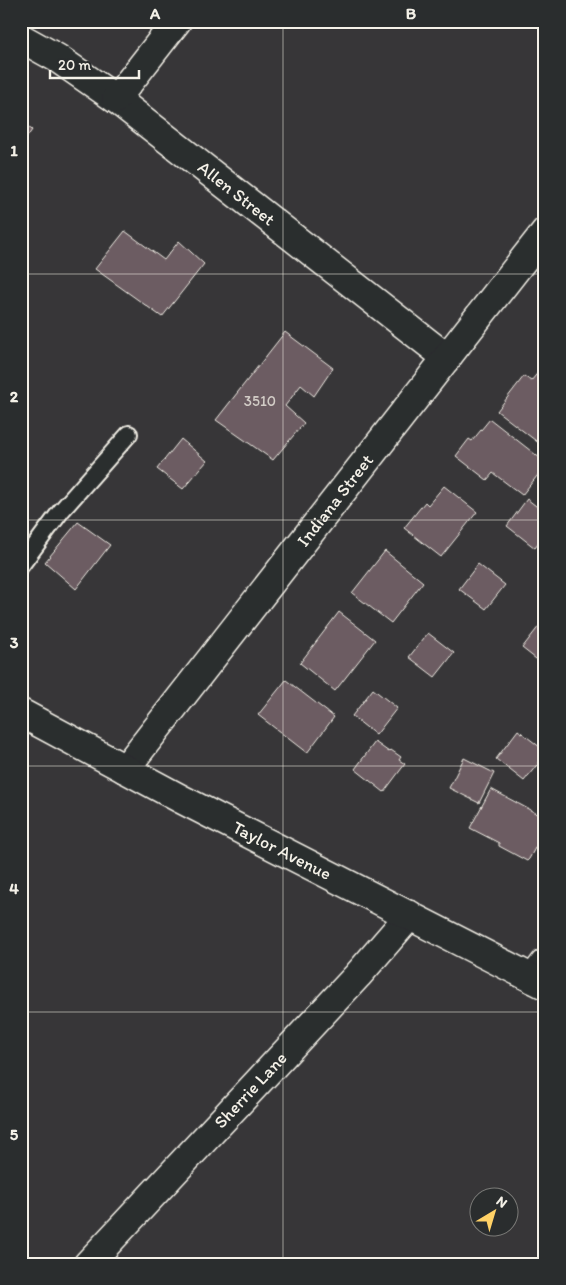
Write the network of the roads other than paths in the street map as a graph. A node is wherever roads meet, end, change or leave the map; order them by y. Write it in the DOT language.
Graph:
graph roads {
  1 [pos="177,21"];
  2 [pos="21,38"];
  3 [pos="116,100"];
  4 [pos="545,232"];
  5 [pos="447,358"];
  6 [pos="129,434"];
  7 [pos="21,565"];
  8 [pos="21,713"];
  9 [pos="125,769"];
  10 [pos="410,915"];
  11 [pos="541,976"];
  12 [pos="88,1264"];
  1 -- 3 [label="street"];
  2 -- 3 [label="street, Allen Street"];
  3 -- 5 [label="street, Allen Street"];
  4 -- 5 [label="street, Indiana Street"];
  5 -- 9 [label="street, Indiana Street"];
  6 -- 7 [label="lane"];
  8 -- 9 [label="street, Taylor Avenue"];
  9 -- 10 [label="street, Taylor Avenue"];
  10 -- 11 [label="street, Taylor Avenue"];
  10 -- 12 [label="street, Sherrie Lane"];
}
